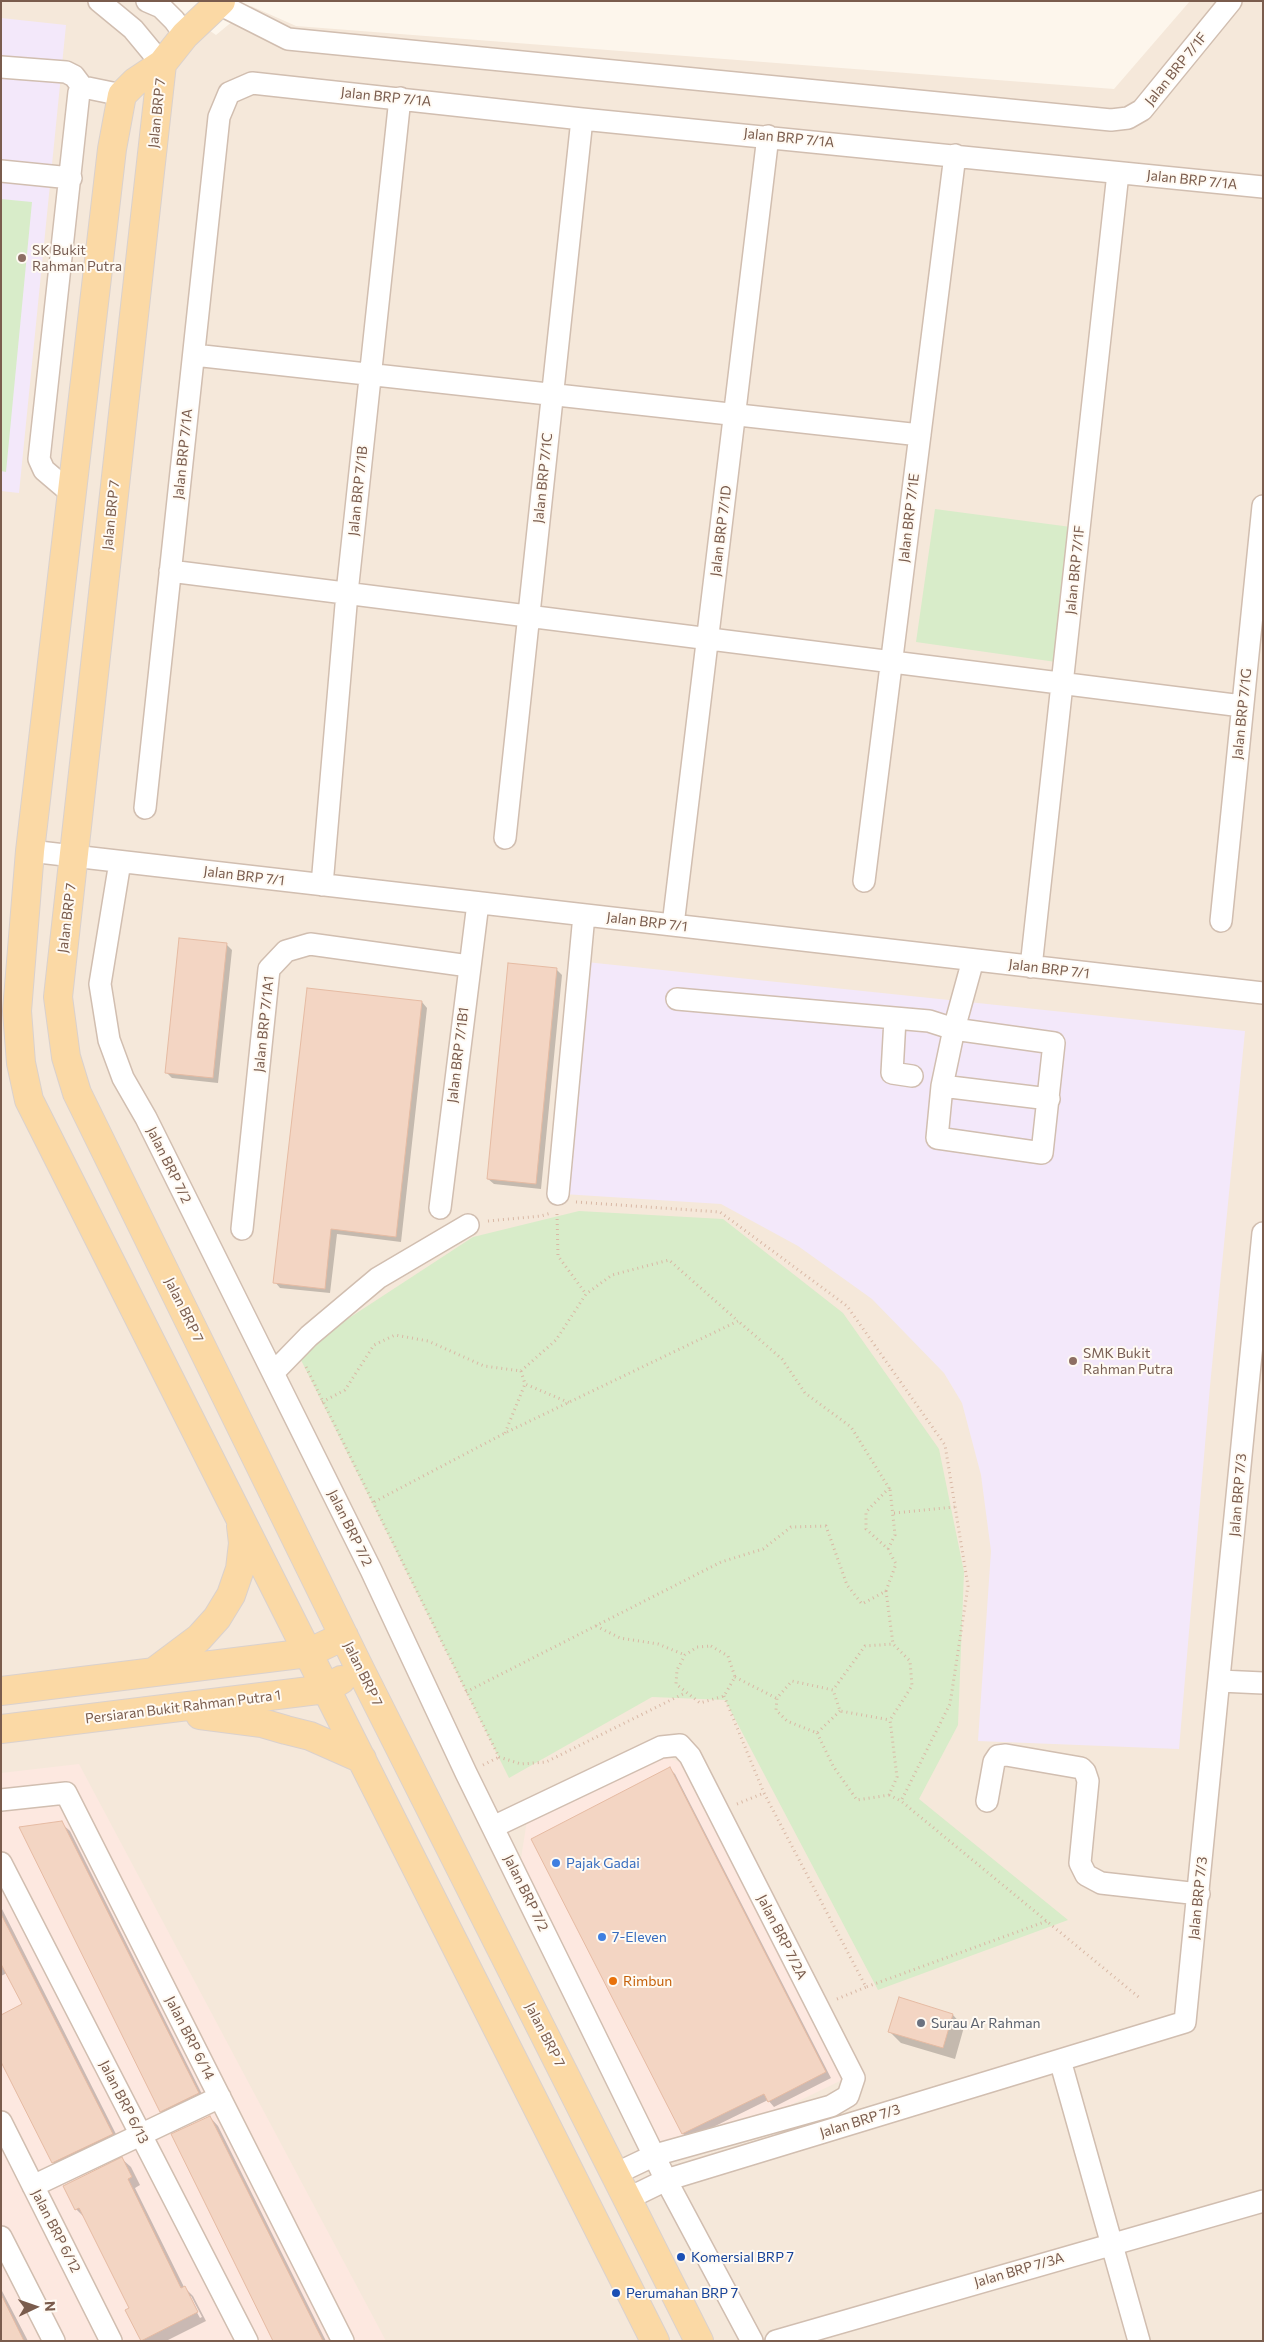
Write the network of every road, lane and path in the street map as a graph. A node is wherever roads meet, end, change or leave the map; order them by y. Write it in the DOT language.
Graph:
graph roads {
  1 [pos="99,1"];
  2 [pos="147,1"];
  3 [pos="1231,1"];
  4 [pos="220,3"];
  5 [pos="185,35"];
  6 [pos="162,64"];
  7 [pos="1,67"];
  8 [pos="82,88"];
  9 [pos="122,95"];
  10 [pos="400,98"];
  11 [pos="582,119"];
  12 [pos="768,136"];
  13 [pos="955,155"];
  14 [pos="1,171"];
  15 [pos="1118,173"];
  16 [pos="71,178"];
  17 [pos="1263,187"];
  18 [pos="194,354"];
  19 [pos="370,374"];
  20 [pos="552,394"];
  21 [pos="735,414"];
  22 [pos="920,435"];
  23 [pos="71,493"];
  24 [pos="1263,506"];
  25 [pos="170,571"];
  26 [pos="347,593"];
  27 [pos="529,616"];
  28 [pos="708,639"];
  29 [pos="1256,646"];
  30 [pos="891,662"];
  31 [pos="1062,684"];
  32 [pos="1242,706"];
  33 [pos="145,808"];
  34 [pos="505,838"];
  35 [pos="30,851"];
  36 [pos="74,856"];
  37 [pos="120,862"];
  38 [pos="864,881"];
  39 [pos="322,885"];
  40 [pos="478,903"];
  41 [pos="584,915"];
  42 [pos="1221,921"];
  43 [pos="673,925"];
  44 [pos="973,960"];
  45 [pos="470,966"];
  46 [pos="1031,967"];
  47 [pos="1263,993"];
  48 [pos="677,999"];
  49 [pos="895,1019"];
  50 [pos="954,1029"];
  51 [pos="912,1076"];
  52 [pos="942,1086"];
  53 [pos="1049,1099"];
  54 [pos="558,1194"];
  55 [pos="440,1208"];
  56 [pos="468,1226"];
  57 [pos="242,1229"];
  58 [pos="1263,1233"];
  59 [pos="586,1294"];
  60 [pos="738,1321"];
  61 [pos="297,1348"];
  62 [pos="521,1371"];
  63 [pos="273,1373"];
  64 [pos="525,1384"];
  65 [pos="322,1402"];
  66 [pos="570,1403"];
  67 [pos="505,1433"];
  68 [pos="890,1488"];
  69 [pos="372,1503"];
  70 [pos="955,1507"];
  71 [pos="894,1513"];
  72 [pos="240,1519"];
  73 [pos="888,1549"];
  74 [pos="886,1591"];
  75 [pos="596,1626"];
  76 [pos="344,1636"];
  77 [pos="893,1644"];
  78 [pos="308,1653"];
  79 [pos="684,1655"];
  80 [pos="360,1669"];
  81 [pos="154,1672"];
  82 [pos="734,1677"];
  83 [pos="1220,1680"];
  84 [pos="1263,1683"];
  85 [pos="326,1689"];
  86 [pos="833,1690"];
  87 [pos="1,1691"];
  88 [pos="466,1692"];
  89 [pos="686,1693"];
  90 [pos="724,1696"];
  91 [pos="777,1698"];
  92 [pos="840,1711"];
  93 [pos="146,1712"];
  94 [pos="890,1720"];
  95 [pos="1,1729"];
  96 [pos="817,1733"];
  97 [pos="362,1759"];
  98 [pos="764,1793"];
  99 [pos="889,1795"];
  100 [pos="1,1800"];
  101 [pos="901,1801"];
  102 [pos="987,1801"];
  103 [pos="719,1812"];
  104 [pos="493,1827"];
  105 [pos="1,1863"];
  106 [pos="1199,1894"];
  107 [pos="1047,1921"];
  108 [pos="866,1987"];
  109 [pos="1141,1999"];
  110 [pos="818,2007"];
  111 [pos="1060,2060"];
  112 [pos="220,2098"];
  113 [pos="1,2122"];
  114 [pos="141,2135"];
  115 [pos="655,2155"];
  116 [pos="615,2174"];
  117 [pos="666,2180"];
  118 [pos="33,2186"];
  119 [pos="627,2198"];
  120 [pos="1263,2200"];
  121 [pos="1,2237"];
  122 [pos="1110,2244"];
  123 [pos="54,2341"];
  124 [pos="111,2341"];
  125 [pos="246,2341"];
  126 [pos="343,2341"];
  127 [pos="655,2341"];
  128 [pos="699,2341"];
  129 [pos="752,2341"];
  130 [pos="776,2341"];
  131 [pos="1139,2341"];
  1 -- 6 [label="street"];
  2 -- 5 [label="street"];
  3 -- 4 [label="street, Jalan BRP 7/1F"];
  4 -- 5 [label="main road"];
  5 -- 6 [label="main road"];
  6 -- 9 [label="main road, Jalan BRP 7"];
  6 -- 36 [label="main road, Jalan BRP 7"];
  7 -- 8 [label="street"];
  8 -- 9 [label="street"];
  8 -- 16 [label="street"];
  9 -- 23 [label="main road"];
  10 -- 11 [label="street, Jalan BRP 7/1A"];
  10 -- 18 [label="street, Jalan BRP 7/1A"];
  10 -- 19 [label="street, Jalan BRP 7/1B"];
  11 -- 12 [label="street, Jalan BRP 7/1A"];
  11 -- 20 [label="street, Jalan BRP 7/1C"];
  12 -- 13 [label="street, Jalan BRP 7/1A"];
  12 -- 21 [label="street, Jalan BRP 7/1D"];
  13 -- 15 [label="street, Jalan BRP 7/1A"];
  13 -- 22 [label="street, Jalan BRP 7/1E"];
  14 -- 16 [label="street"];
  15 -- 17 [label="street, Jalan BRP 7/1A"];
  15 -- 31 [label="street, Jalan BRP 7/1F"];
  16 -- 23 [label="street"];
  18 -- 19 [label="street"];
  18 -- 25 [label="street, Jalan BRP 7/1A"];
  19 -- 20 [label="street"];
  19 -- 26 [label="street, Jalan BRP 7/1B"];
  20 -- 21 [label="street"];
  20 -- 27 [label="street, Jalan BRP 7/1C"];
  21 -- 22 [label="street"];
  21 -- 28 [label="street, Jalan BRP 7/1D"];
  22 -- 30 [label="street, Jalan BRP 7/1E"];
  23 -- 35 [label="main road"];
  24 -- 29 [label="street, Jalan BRP 7/1G"];
  25 -- 26 [label="street"];
  25 -- 33 [label="street, Jalan BRP 7/1A"];
  26 -- 27 [label="street"];
  26 -- 39 [label="street, Jalan BRP 7/1B"];
  27 -- 28 [label="street"];
  27 -- 34 [label="street, Jalan BRP 7/1C"];
  28 -- 30 [label="street"];
  28 -- 43 [label="street, Jalan BRP 7/1D"];
  29 -- 32 [label="street, Jalan BRP 7/1G"];
  30 -- 31 [label="street"];
  30 -- 38 [label="street, Jalan BRP 7/1E"];
  31 -- 32 [label="street"];
  31 -- 46 [label="street, Jalan BRP 7/1F"];
  32 -- 42 [label="street, Jalan BRP 7/1G"];
  35 -- 36 [label="street, Jalan BRP 7/1"];
  35 -- 72 [label="main road"];
  36 -- 37 [label="street, Jalan BRP 7/1"];
  36 -- 76 [label="main road, Jalan BRP 7"];
  37 -- 39 [label="street, Jalan BRP 7/1"];
  37 -- 63 [label="street, Jalan BRP 7/2"];
  39 -- 40 [label="street, Jalan BRP 7/1"];
  40 -- 41 [label="street, Jalan BRP 7/1"];
  40 -- 45 [label="street, Jalan BRP 7/1B1"];
  41 -- 43 [label="street, Jalan BRP 7/1"];
  41 -- 54 [label="street"];
  43 -- 44 [label="street, Jalan BRP 7/1"];
  44 -- 46 [label="street, Jalan BRP 7/1"];
  44 -- 50 [label="street"];
  45 -- 55 [label="street, Jalan BRP 7/1B1"];
  45 -- 57 [label="street, Jalan BRP 7/1A1"];
  46 -- 47 [label="street, Jalan BRP 7/1"];
  48 -- 49 [label="street"];
  49 -- 50 [label="street"];
  49 -- 51 [label="street"];
  50 -- 52 [label="street"];
  50 -- 53 [label="street"];
  52 -- 53 [label="street"];
  52 -- 53 [label="street"];
  54 -- 70 [label="path"];
  56 -- 59 [label="path"];
  56 -- 61 [label="street"];
  58 -- 83 [label="street, Jalan BRP 7/3"];
  59 -- 60 [label="path"];
  59 -- 62 [label="path"];
  60 -- 66 [label="path"];
  60 -- 68 [label="path"];
  61 -- 63 [label="street"];
  61 -- 65 [label="path"];
  62 -- 64 [label="path"];
  62 -- 65 [label="path"];
  63 -- 104 [label="street, Jalan BRP 7/2"];
  64 -- 66 [label="path"];
  64 -- 67 [label="path"];
  65 -- 69 [label="path"];
  66 -- 67 [label="path"];
  67 -- 69 [label="path"];
  68 -- 71 [label="path"];
  68 -- 73 [label="path"];
  69 -- 88 [label="path"];
  70 -- 71 [label="path"];
  70 -- 101 [label="path"];
  71 -- 73 [label="path"];
  72 -- 78 [label="main road"];
  72 -- 81 [label="main road"];
  73 -- 74 [label="path"];
  74 -- 75 [label="path"];
  74 -- 77 [label="path"];
  75 -- 79 [label="path"];
  75 -- 88 [label="path"];
  76 -- 78 [label="main road"];
  76 -- 80 [label="main road, Jalan BRP 7"];
  77 -- 86 [label="path"];
  77 -- 94 [label="path"];
  78 -- 81 [label="main road"];
  78 -- 85 [label="main road"];
  79 -- 82 [label="path"];
  79 -- 89 [label="path"];
  80 -- 85 [label="main road, Persiaran Bukit Rahman Putra 1"];
  80 -- 116 [label="main road, Jalan BRP 7"];
  81 -- 87 [label="main road"];
  82 -- 90 [label="path"];
  82 -- 91 [label="path"];
  83 -- 84 [label="street"];
  83 -- 106 [label="street, Jalan BRP 7/3"];
  85 -- 93 [label="main road, Persiaran Bukit Rahman Putra 1"];
  85 -- 97 [label="main road"];
  86 -- 91 [label="path"];
  86 -- 92 [label="path"];
  88 -- 89 [label="path"];
  89 -- 90 [label="path"];
  90 -- 98 [label="path"];
  91 -- 96 [label="path"];
  92 -- 94 [label="path"];
  92 -- 96 [label="path"];
  93 -- 95 [label="main road, Persiaran Bukit Rahman Putra 1"];
  93 -- 97 [label="main road"];
  94 -- 99 [label="path"];
  96 -- 99 [label="path"];
  97 -- 127 [label="main road"];
  98 -- 103 [label="path"];
  98 -- 108 [label="path"];
  99 -- 101 [label="path"];
  100 -- 112 [label="street, Jalan BRP 6/14"];
  101 -- 107 [label="path"];
  102 -- 106 [label="street"];
  103 -- 104 [label="street, Jalan BRP 7/2A"];
  103 -- 110 [label="street, Jalan BRP 7/2A"];
  104 -- 115 [label="street, Jalan BRP 7/2"];
  105 -- 114 [label="street, Jalan BRP 6/13"];
  106 -- 111 [label="street, Jalan BRP 7/3"];
  107 -- 108 [label="path"];
  107 -- 109 [label="path"];
  108 -- 110 [label="path"];
  110 -- 115 [label="street, Jalan BRP 7/2A"];
  111 -- 117 [label="street, Jalan BRP 7/3"];
  111 -- 122 [label="street"];
  112 -- 114 [label="street"];
  112 -- 126 [label="street, Jalan BRP 6/14"];
  113 -- 118 [label="street, Jalan BRP 6/12"];
  114 -- 118 [label="street"];
  114 -- 125 [label="street, Jalan BRP 6/13"];
  115 -- 116 [label="street, Jalan BRP 7/2A"];
  115 -- 117 [label="street, Jalan BRP 7/2"];
  116 -- 119 [label="main road, Jalan BRP 7"];
  117 -- 119 [label="street, Jalan BRP 7/3"];
  117 -- 129 [label="street, Jalan BRP 7/2"];
  118 -- 124 [label="street, Jalan BRP 6/12"];
  119 -- 128 [label="main road, Jalan BRP 7"];
  120 -- 122 [label="street, Jalan BRP 7/3A"];
  121 -- 123 [label="street"];
  122 -- 130 [label="street, Jalan BRP 7/3A"];
  122 -- 131 [label="street"];
}
